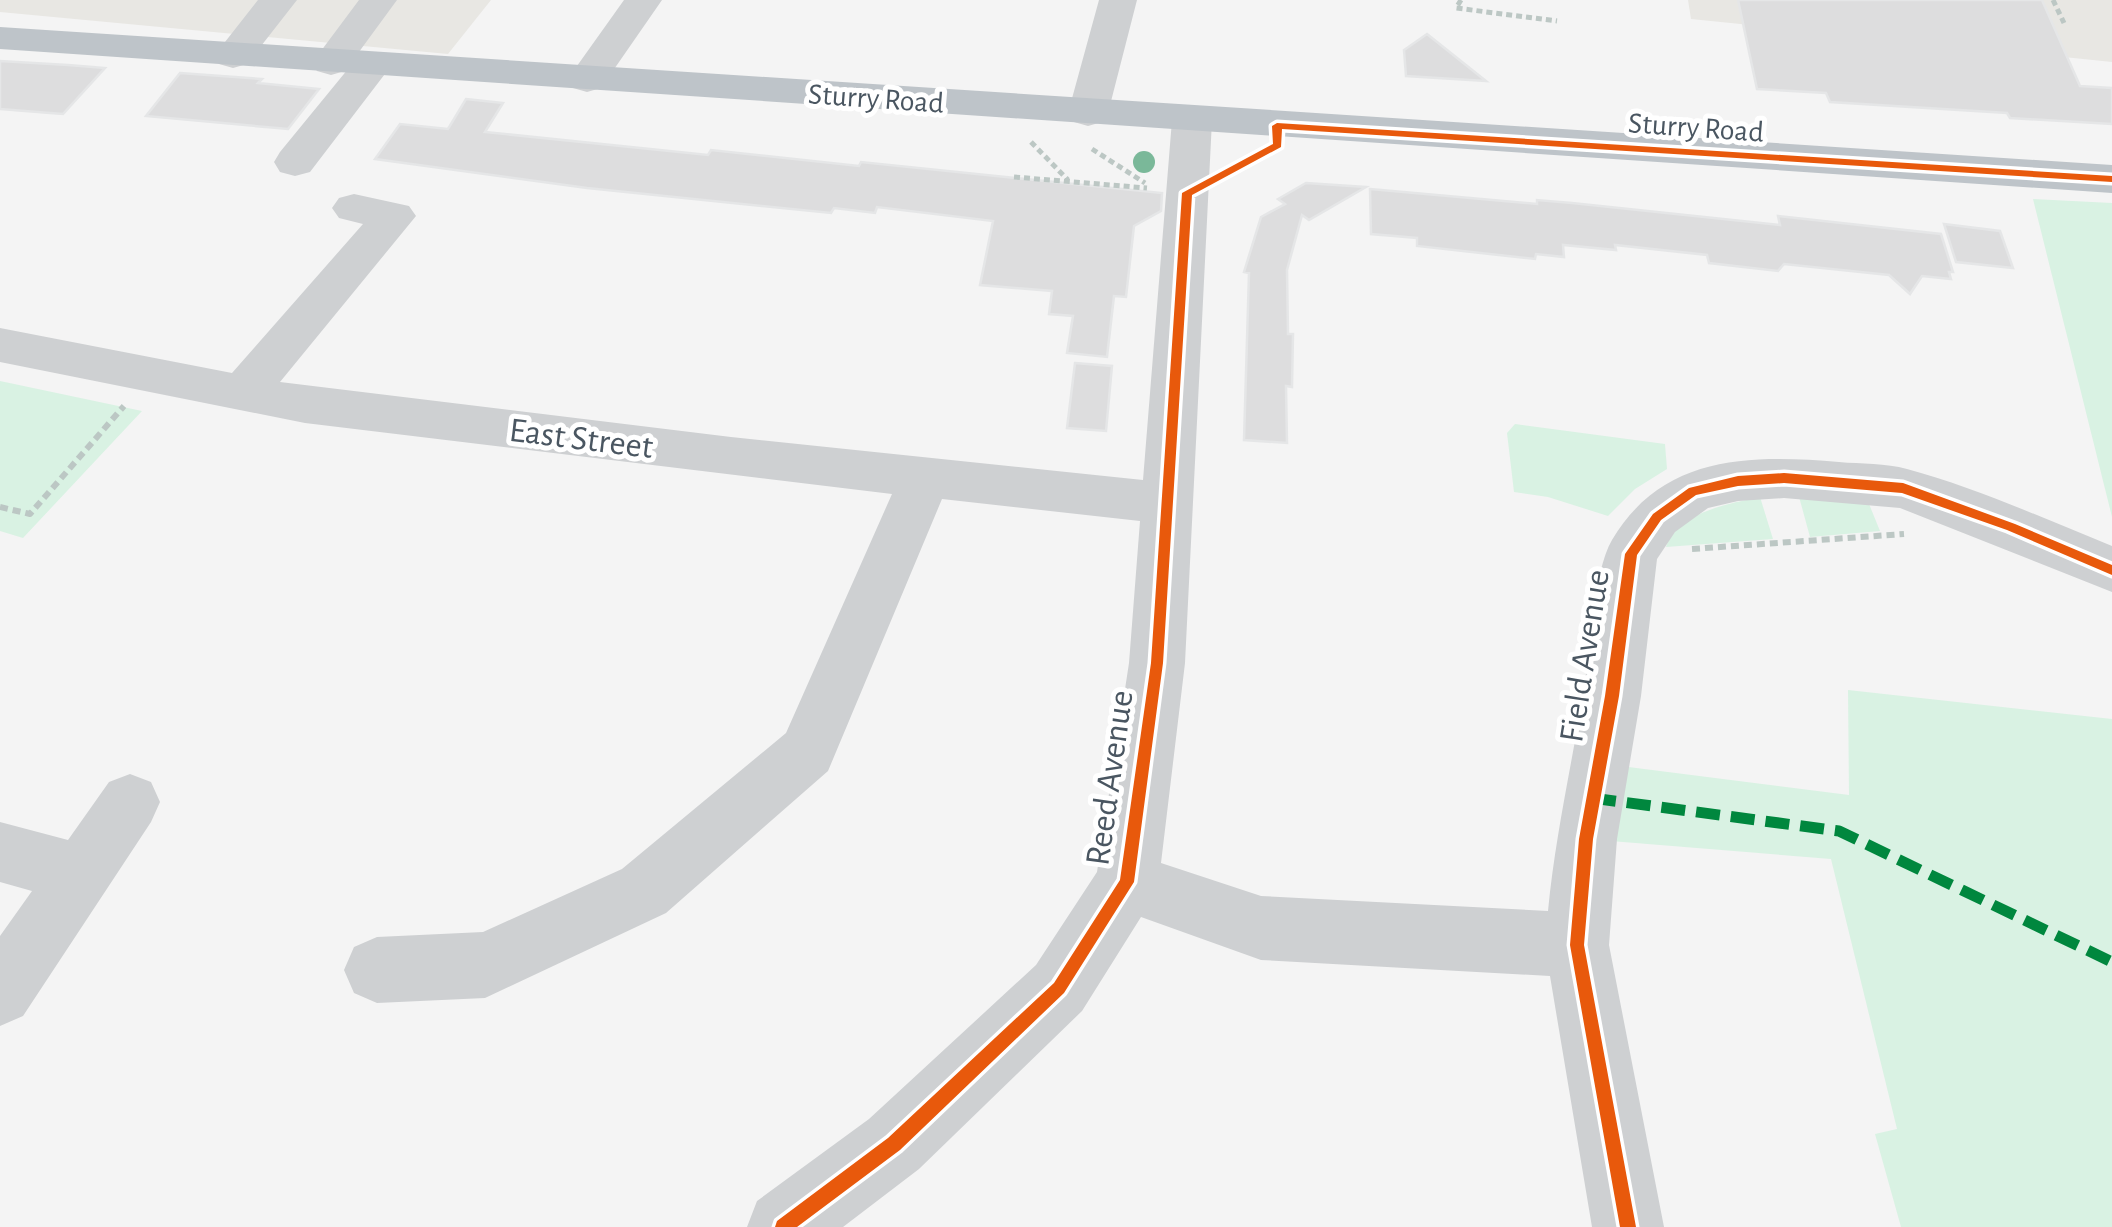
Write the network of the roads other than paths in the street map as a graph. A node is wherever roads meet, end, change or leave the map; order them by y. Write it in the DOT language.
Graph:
graph roads {
  1 [pos="278,0"];
  2 [pos="378,0"];
  3 [pos="643,0"];
  4 [pos="1118,0"];
  5 [pos="0,38"];
  6 [pos="233,56"];
  7 [pos="331,62"];
  8 [pos="372,66"];
  9 [pos="587,80"];
  10 [pos="1192,120"];
  11 [pos="1085,128"];
  12 [pos="295,162"];
  13 [pos="2112,179"];
  14 [pos="354,208"];
  15 [pos="0,344"];
  16 [pos="242,393"];
  17 [pos="926,476"];
  18 [pos="1167,504"];
  19 [pos="2112,570"];
  20 [pos="130,802"];
  21 [pos="0,852"];
  22 [pos="80,874"];
  23 [pos="1127,882"];
  24 [pos="1577,945"];
  25 [pos="377,970"];
  26 [pos="0,993"];
  27 [pos="783,1227"];
  28 [pos="1628,1227"];
  1 -- 6 [label="street"];
  2 -- 7 [label="street"];
  3 -- 9 [label="street"];
  4 -- 11 [label="street"];
  5 -- 6 [label="highway, Sturry Road"];
  6 -- 7 [label="highway, Sturry Road"];
  7 -- 8 [label="highway, Sturry Road"];
  8 -- 9 [label="highway, Sturry Road"];
  8 -- 12 [label="street"];
  9 -- 11 [label="highway, Sturry Road"];
  10 -- 11 [label="highway, Sturry Road"];
  10 -- 13 [label="highway, Sturry Road"];
  10 -- 18 [label="street, Reed Avenue"];
  14 -- 16 [label="street"];
  15 -- 16 [label="street, East Street"];
  16 -- 17 [label="street, East Street"];
  17 -- 18 [label="street, East Street"];
  17 -- 25 [label="street"];
  18 -- 23 [label="street, Reed Avenue"];
  19 -- 24 [label="street, Field Avenue"];
  20 -- 22 [label="street"];
  21 -- 22 [label="street"];
  22 -- 26 [label="street"];
  23 -- 24 [label="street"];
  23 -- 27 [label="street, Reed Avenue"];
  24 -- 28 [label="street, Field Avenue"];
}
